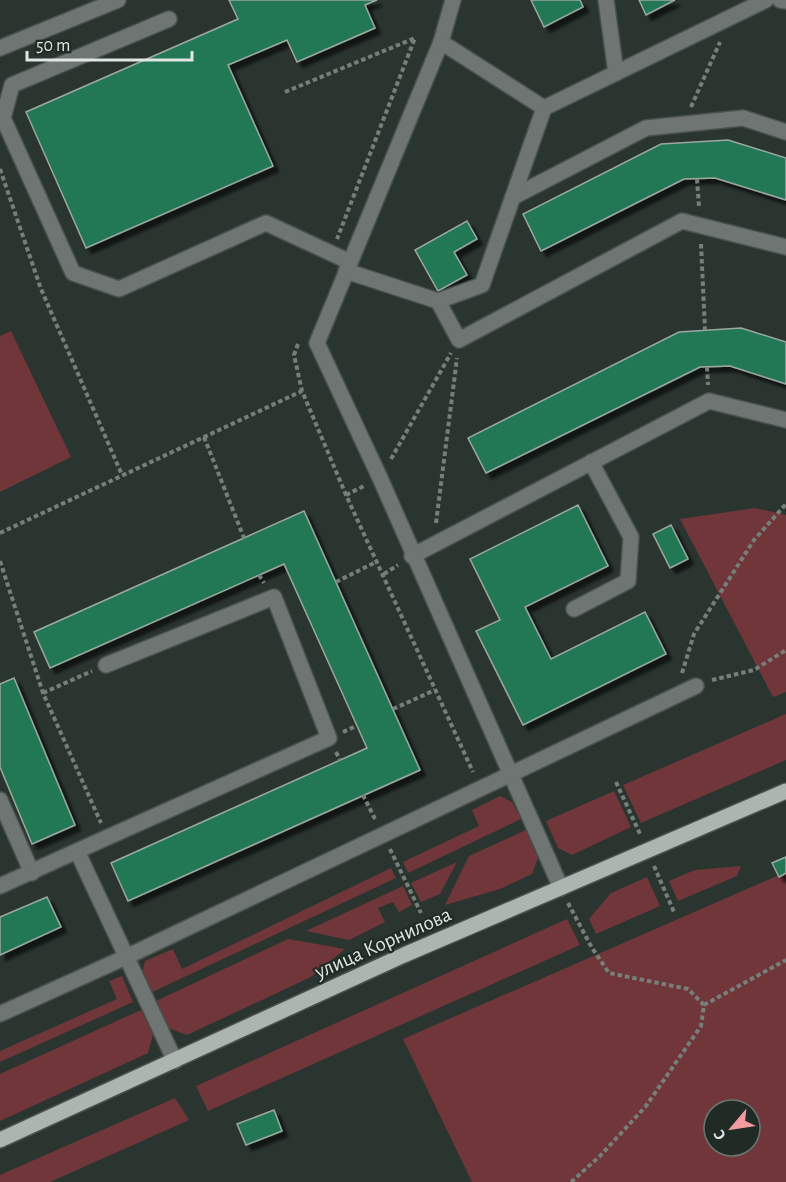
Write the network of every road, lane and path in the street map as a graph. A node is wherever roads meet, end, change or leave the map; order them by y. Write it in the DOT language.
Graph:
graph roads {
  1 [pos="118,0"];
  2 [pos="453,0"];
  3 [pos="606,0"];
  4 [pos="766,0"];
  5 [pos="780,0"];
  6 [pos="786,2"];
  7 [pos="731,17"];
  8 [pos="169,19"];
  9 [pos="441,42"];
  10 [pos="0,48"];
  11 [pos="616,73"];
  12 [pos="285,92"];
  13 [pos="544,108"];
  14 [pos="683,124"];
  15 [pos="786,132"];
  16 [pos="0,169"];
  17 [pos="697,178"];
  18 [pos="513,197"];
  19 [pos="700,226"];
  20 [pos="786,247"];
  21 [pos="332,253"];
  22 [pos="348,267"];
  23 [pos="438,301"];
  24 [pos="705,330"];
  25 [pos="301,335"];
  26 [pos="459,340"];
  27 [pos="302,391"];
  28 [pos="786,420"];
  29 [pos="204,437"];
  30 [pos="591,462"];
  31 [pos="123,475"];
  32 [pos="380,478"];
  33 [pos="346,495"];
  34 [pos="786,504"];
  35 [pos="0,533"];
  36 [pos="244,538"];
  37 [pos="433,545"];
  38 [pos="412,556"];
  39 [pos="0,561"];
  40 [pos="378,561"];
  41 [pos="336,582"];
  42 [pos="574,609"];
  43 [pos="786,651"];
  44 [pos="106,665"];
  45 [pos="696,686"];
  46 [pos="435,690"];
  47 [pos="43,693"];
  48 [pos="679,694"];
  49 [pos="393,709"];
  50 [pos="510,775"];
  51 [pos="480,789"];
  52 [pos="786,791"];
  53 [pos="363,795"];
  54 [pos="0,800"];
  55 [pos="382,833"];
  56 [pos="108,837"];
  57 [pos="77,851"];
  58 [pos="32,873"];
  59 [pos="0,886"];
  60 [pos="561,888"];
  61 [pos="421,913"];
  62 [pos="126,957"];
  63 [pos="786,960"];
  64 [pos="704,1005"];
  65 [pos="0,1014"];
  66 [pos="175,1061"];
  67 [pos="0,1140"];
  68 [pos="571,1182"];
  1 -- 10 [label="lane"];
  2 -- 9 [label="lane"];
  3 -- 11 [label="lane"];
  4 -- 7 [label="lane"];
  5 -- 6 [label="lane"];
  7 -- 11 [label="lane"];
  7 -- 14 [label="path"];
  8 -- 21 [label="lane"];
  9 -- 13 [label="lane"];
  9 -- 22 [label="lane"];
  11 -- 13 [label="lane"];
  12 -- 21 [label="path"];
  13 -- 18 [label="lane"];
  14 -- 15 [label="lane"];
  14 -- 18 [label="lane"];
  16 -- 31 [label="path"];
  17 -- 19 [label="path"];
  18 -- 23 [label="lane"];
  19 -- 20 [label="lane"];
  19 -- 24 [label="path"];
  19 -- 26 [label="lane"];
  21 -- 22 [label="lane"];
  22 -- 23 [label="lane"];
  22 -- 32 [label="lane"];
  23 -- 26 [label="lane"];
  25 -- 27 [label="path"];
  26 -- 32 [label="path"];
  26 -- 37 [label="path"];
  27 -- 29 [label="path"];
  27 -- 33 [label="path"];
  28 -- 30 [label="lane"];
  29 -- 31 [label="path"];
  29 -- 36 [label="path"];
  30 -- 37 [label="lane"];
  30 -- 42 [label="lane"];
  31 -- 35 [label="path"];
  32 -- 33 [label="path"];
  32 -- 38 [label="lane"];
  33 -- 40 [label="path"];
  34 -- 48 [label="path"];
  37 -- 38 [label="lane"];
  38 -- 50 [label="lane"];
  39 -- 47 [label="path"];
  40 -- 41 [label="path"];
  40 -- 46 [label="path"];
  43 -- 45 [label="path"];
  44 -- 47 [label="path"];
  44 -- 56 [label="lane"];
  45 -- 48 [label="lane"];
  46 -- 49 [label="path"];
  46 -- 51 [label="path"];
  47 -- 56 [label="path"];
  48 -- 50 [label="lane"];
  50 -- 51 [label="lane"];
  50 -- 60 [label="lane"];
  51 -- 55 [label="lane"];
  52 -- 60 [label="main road, улица Корнилова"];
  53 -- 55 [label="path"];
  54 -- 58 [label="lane"];
  55 -- 61 [label="path"];
  55 -- 62 [label="lane"];
  56 -- 57 [label="lane"];
  57 -- 58 [label="lane"];
  57 -- 62 [label="lane"];
  58 -- 59 [label="lane"];
  60 -- 64 [label="path"];
  60 -- 66 [label="main road, улица Корнилова"];
  62 -- 65 [label="lane"];
  62 -- 66 [label="lane"];
  63 -- 64 [label="path"];
  64 -- 68 [label="path"];
  66 -- 67 [label="main road, улица Корнилова"];
}
